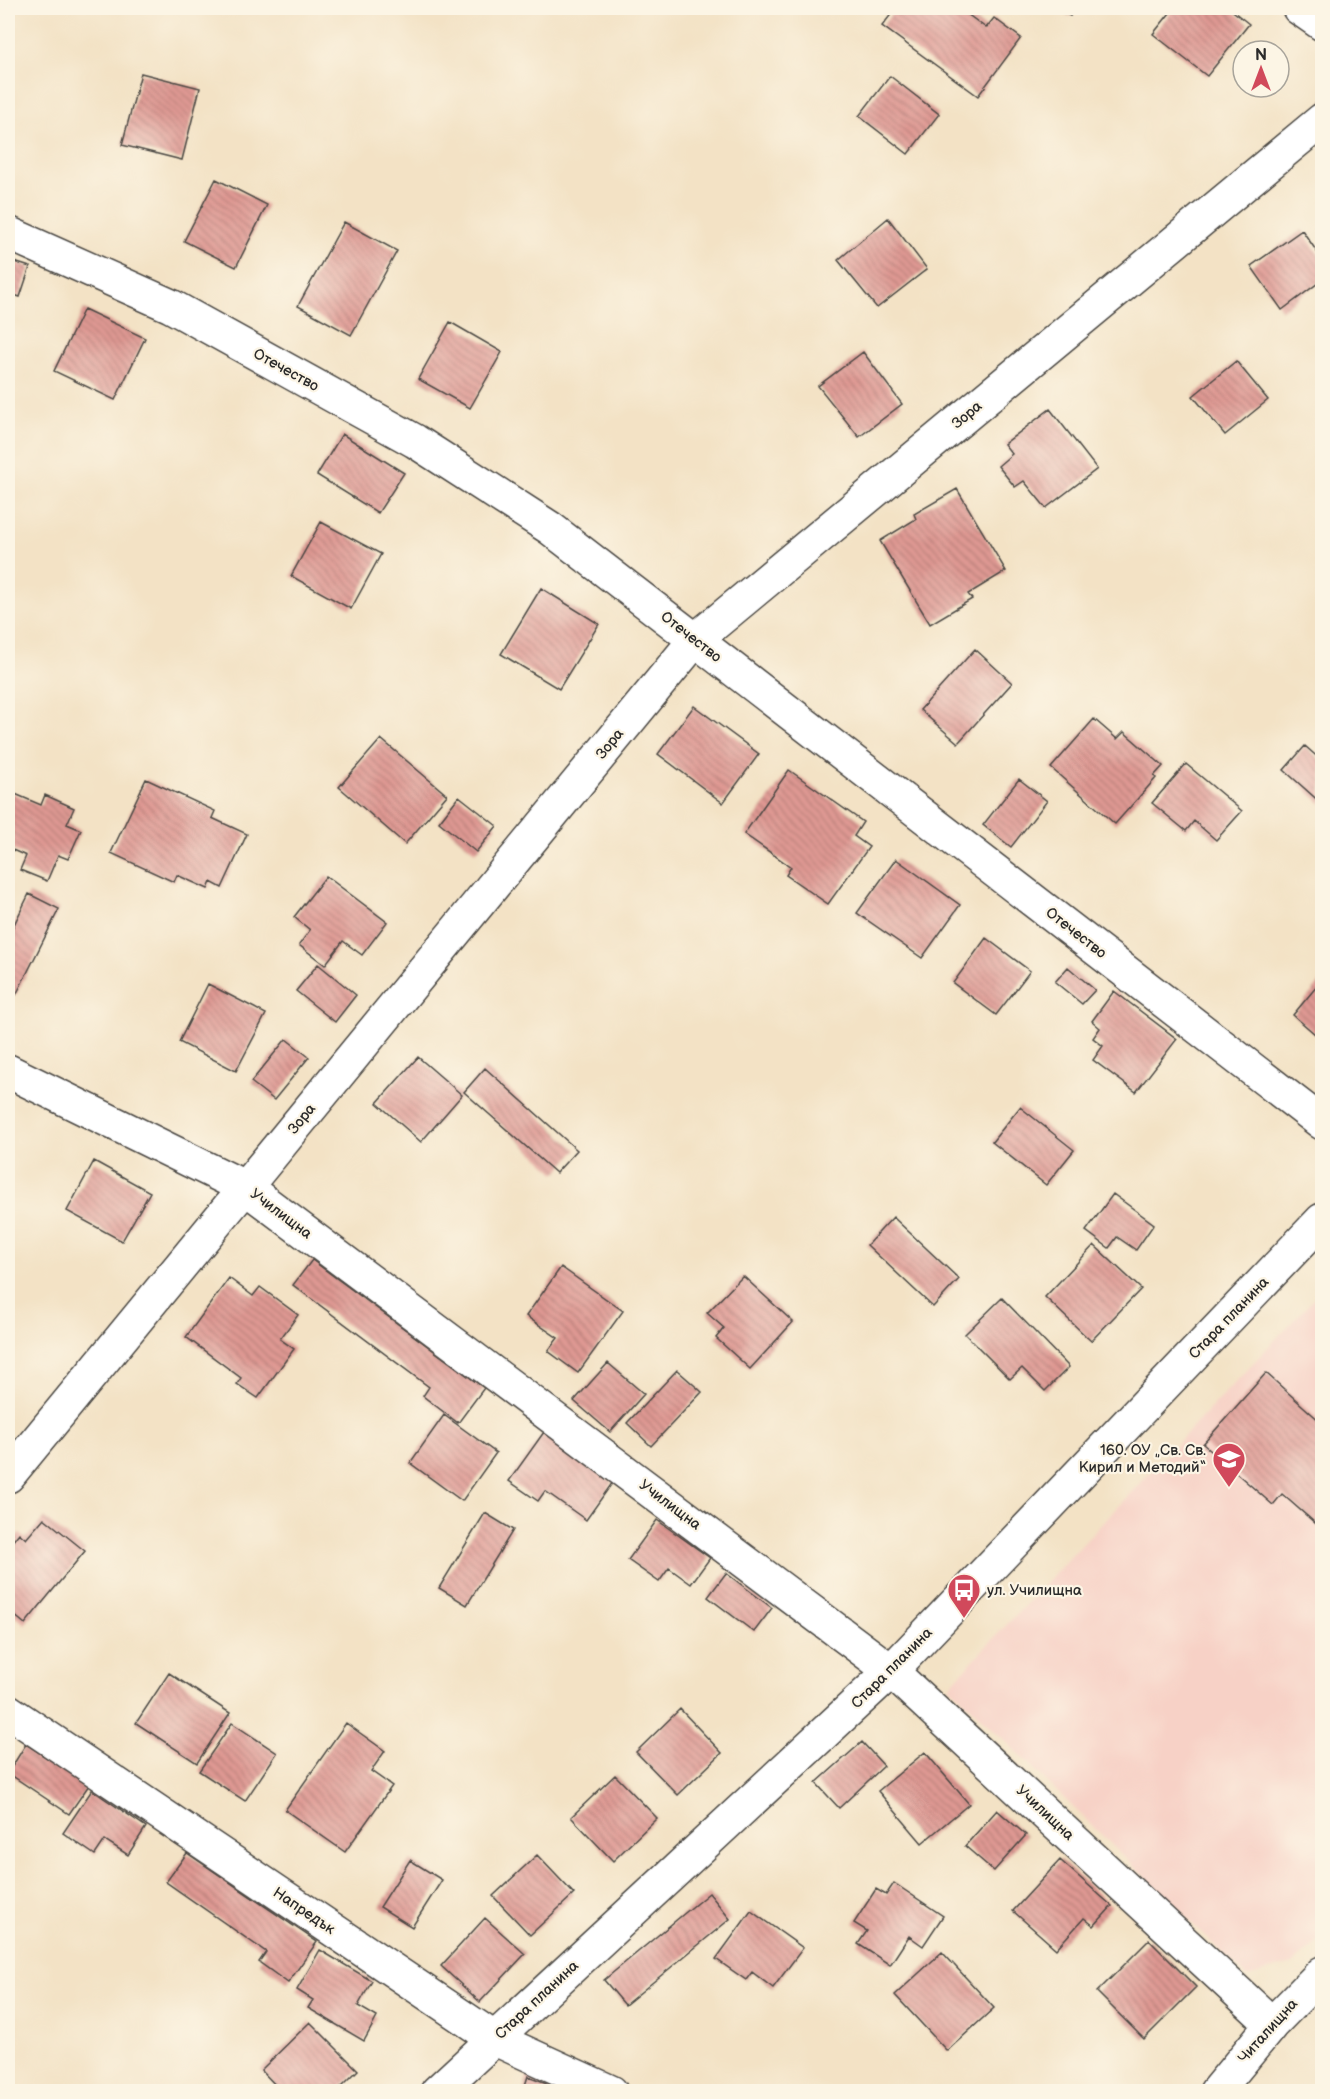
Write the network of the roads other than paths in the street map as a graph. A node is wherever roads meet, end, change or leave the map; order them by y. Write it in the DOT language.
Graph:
graph roads {
  1 [pos="1299,8"];
  2 [pos="1323,24"];
  3 [pos="1323,120"];
  4 [pos="8,233"];
  5 [pos="695,640"];
  6 [pos="8,1071"];
  7 [pos="1323,1123"];
  8 [pos="246,1188"];
  9 [pos="1323,1220"];
  10 [pos="8,1476"];
  11 [pos="891,1671"];
  12 [pos="8,1711"];
  13 [pos="1323,1973"];
  14 [pos="1272,2024"];
  15 [pos="495,2039"];
  16 [pos="437,2091"];
  17 [pos="611,2091"];
  18 [pos="1216,2091"];
  1 -- 2 [label="street"];
  3 -- 5 [label="street, Зора"];
  4 -- 5 [label="street, Отечество"];
  5 -- 7 [label="street, Отечество"];
  5 -- 8 [label="street, Зора"];
  6 -- 8 [label="street, Училищна"];
  8 -- 10 [label="street, Зора"];
  8 -- 11 [label="street, Училищна"];
  9 -- 11 [label="street, Стара планина"];
  11 -- 14 [label="street, Училищна"];
  11 -- 15 [label="street, Стара планина"];
  12 -- 15 [label="street, Напредък"];
  13 -- 14 [label="street, Читалищна"];
  14 -- 18 [label="street, Читалищна"];
  15 -- 16 [label="street, Стара планина"];
  15 -- 17 [label="street, Напредък"];
}
